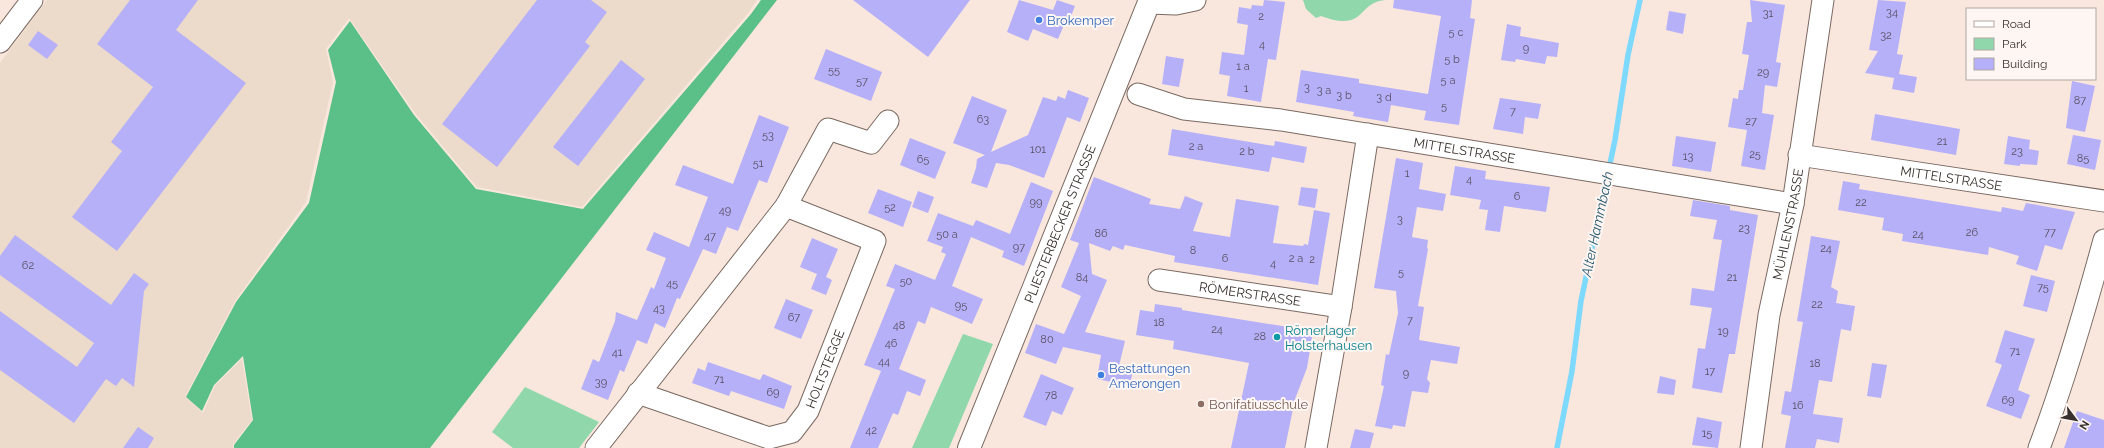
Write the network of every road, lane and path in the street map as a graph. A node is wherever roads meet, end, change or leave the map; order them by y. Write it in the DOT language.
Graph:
graph roads {
  1 [pos="32,0"];
  2 [pos="1195,0"];
  3 [pos="1823,0"];
  4 [pos="1150,1"];
  5 [pos="0,42"];
  6 [pos="1138,94"];
  7 [pos="888,121"];
  8 [pos="1368,134"];
  9 [pos="1800,155"];
  10 [pos="2104,201"];
  11 [pos="1792,204"];
  12 [pos="786,206"];
  13 [pos="2104,240"];
  14 [pos="1159,280"];
  15 [pos="1341,306"];
  16 [pos="638,393"];
  17 [pos="596,448"];
  18 [pos="969,448"];
  19 [pos="1316,448"];
  20 [pos="1751,448"];
  21 [pos="2040,448"];
  1 -- 5 [label="street"];
  2 -- 4 [label="street"];
  3 -- 9 [label="street, MÜHLENSTRASSE"];
  4 -- 18 [label="main road, PLIESTERBECKER STRASSE"];
  6 -- 8 [label="street, MITTELSTRASSE"];
  7 -- 12 [label="street"];
  8 -- 11 [label="street, MITTELSTRASSE"];
  8 -- 15 [label="street"];
  9 -- 10 [label="street, MITTELSTRASSE"];
  9 -- 11 [label="street, MÜHLENSTRASSE"];
  11 -- 20 [label="street, MÜHLENSTRASSE"];
  12 -- 16 [label="street"];
  12 -- 16 [label="street, HOLTSTEGGE"];
  13 -- 21 [label="street"];
  14 -- 15 [label="street, RÖMERSTRASSE"];
  15 -- 19 [label="street"];
  16 -- 17 [label="street"];
}
